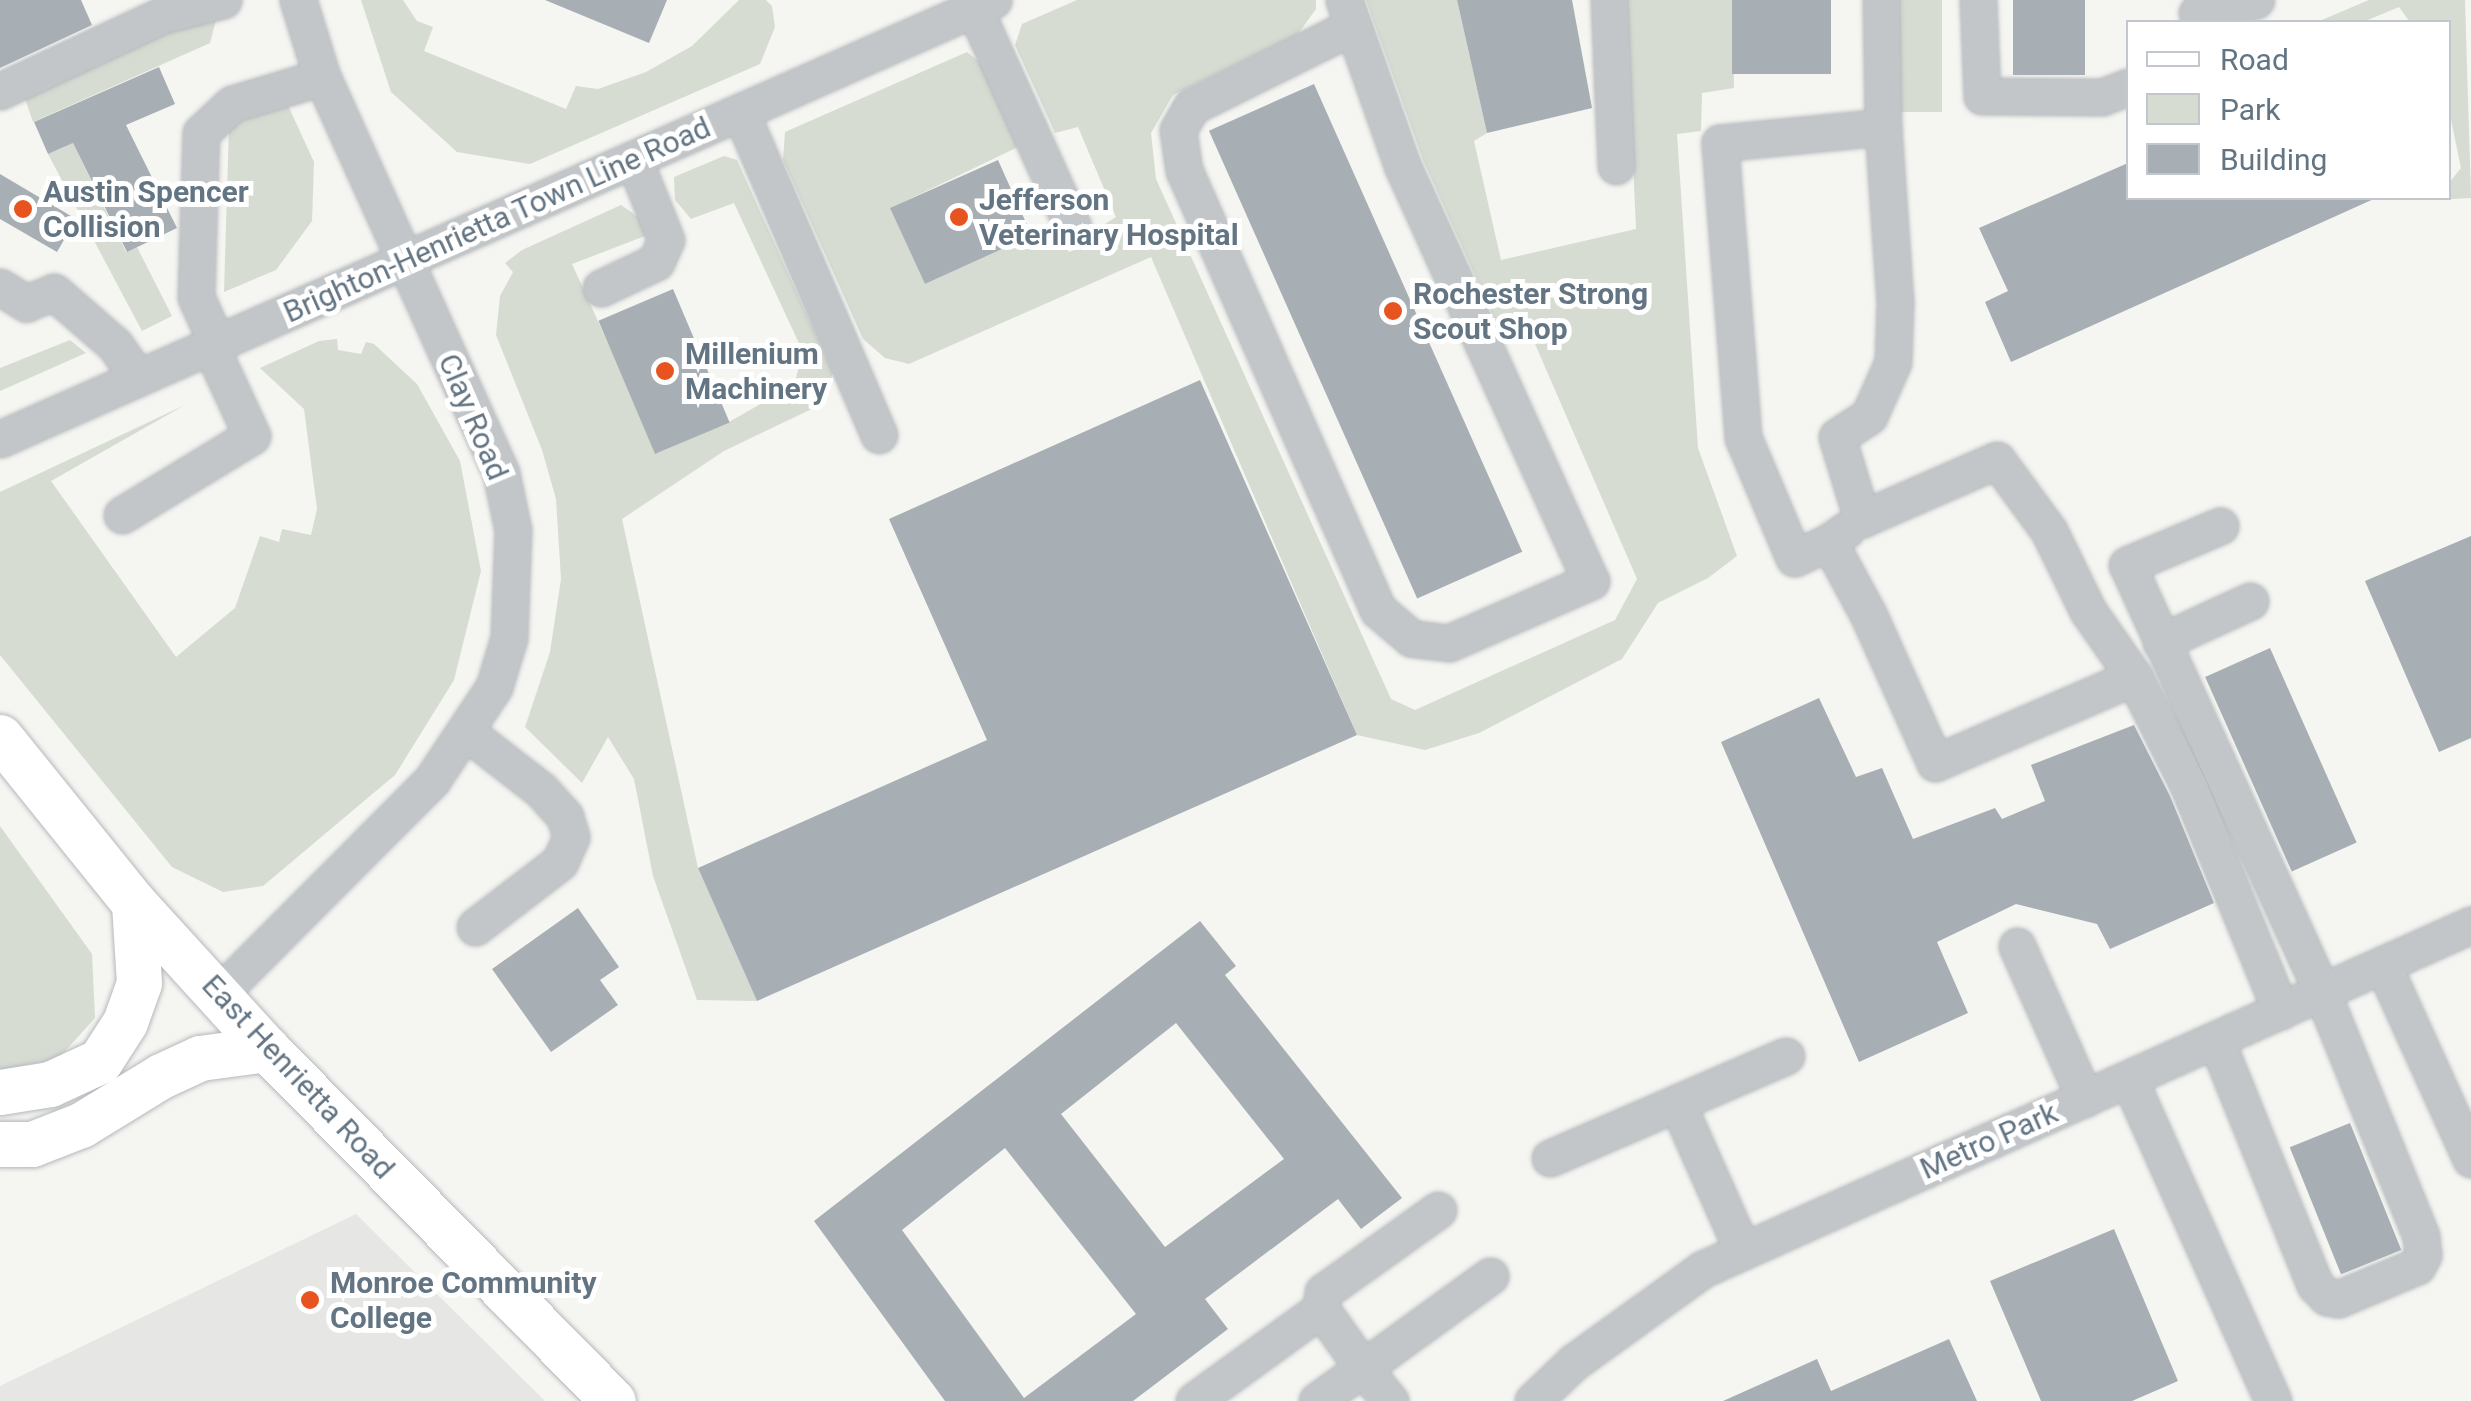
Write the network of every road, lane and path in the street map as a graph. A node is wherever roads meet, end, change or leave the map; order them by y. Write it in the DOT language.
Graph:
graph roads {
  1 [pos="224,0"];
  2 [pos="298,0"];
  3 [pos="1609,0"];
  4 [pos="1881,0"];
  5 [pos="1978,0"];
  6 [pos="2256,0"];
  7 [pos="984,4"];
  8 [pos="159,8"];
  9 [pos="2198,12"];
  10 [pos="1348,13"];
  11 [pos="322,77"];
  12 [pos="2126,88"];
  13 [pos="0,91"];
  14 [pos="740,113"];
  15 [pos="1883,127"];
  16 [pos="634,160"];
  17 [pos="1616,166"];
  18 [pos="1073,227"];
  19 [pos="405,261"];
  20 [pos="0,287"];
  21 [pos="601,288"];
  22 [pos="213,344"];
  23 [pos="137,376"];
  24 [pos="879,435"];
  25 [pos="0,440"];
  26 [pos="122,516"];
  27 [pos="1862,520"];
  28 [pos="2220,526"];
  29 [pos="1829,542"];
  30 [pos="2250,601"];
  31 [pos="2161,642"];
  32 [pos="2134,677"];
  33 [pos="465,731"];
  34 [pos="0,737"];
  35 [pos="134,904"];
  36 [pos="2471,925"];
  37 [pos="475,927"];
  38 [pos="2017,946"];
  39 [pos="2383,965"];
  40 [pos="2322,992"];
  41 [pos="219,994"];
  42 [pos="2281,1011"];
  43 [pos="2216,1040"];
  44 [pos="267,1049"];
  45 [pos="1786,1056"];
  46 [pos="2128,1079"];
  47 [pos="0,1092"];
  48 [pos="2085,1098"];
  49 [pos="1677,1103"];
  50 [pos="0,1144"];
  51 [pos="1550,1158"];
  52 [pos="2471,1159"];
  53 [pos="1438,1210"];
  54 [pos="1744,1251"];
  55 [pos="1490,1276"];
  56 [pos="1321,1308"];
  57 [pos="1362,1368"];
  58 [pos="614,1401"];
  59 [pos="1194,1401"];
  60 [pos="1318,1401"];
  61 [pos="1390,1401"];
  62 [pos="1532,1401"];
  63 [pos="2273,1401"];
  1 -- 8 [label="street"];
  2 -- 11 [label="street, Clay Road"];
  3 -- 17 [label="street"];
  4 -- 15 [label="street"];
  5 -- 12 [label="street"];
  6 -- 9 [label="street"];
  7 -- 14 [label="street, Brighton-Henrietta Town Line Road"];
  7 -- 18 [label="street"];
  8 -- 13 [label="street"];
  10 -- 10 [label="street"];
  11 -- 19 [label="street, Clay Road"];
  11 -- 22 [label="street"];
  14 -- 16 [label="street, Brighton-Henrietta Town Line Road"];
  14 -- 24 [label="street"];
  15 -- 27 [label="street"];
  15 -- 29 [label="street"];
  16 -- 19 [label="street, Brighton-Henrietta Town Line Road"];
  16 -- 21 [label="street"];
  19 -- 22 [label="street, Brighton-Henrietta Town Line Road"];
  19 -- 33 [label="street, Clay Road"];
  20 -- 23 [label="street"];
  22 -- 23 [label="street, Brighton-Henrietta Town Line Road"];
  22 -- 26 [label="street"];
  23 -- 25 [label="street, Brighton-Henrietta Town Line Road"];
  27 -- 29 [label="street"];
  27 -- 32 [label="street"];
  28 -- 31 [label="street"];
  29 -- 32 [label="street"];
  30 -- 31 [label="street"];
  31 -- 40 [label="street"];
  32 -- 42 [label="street"];
  33 -- 37 [label="street"];
  33 -- 41 [label="street, Clay Road"];
  34 -- 35 [label="main road, East Henrietta Road"];
  35 -- 41 [label="main road, East Henrietta Road"];
  35 -- 47 [label="main road"];
  36 -- 39 [label="street, Metro Park"];
  38 -- 48 [label="street"];
  39 -- 40 [label="street, Metro Park"];
  39 -- 52 [label="street"];
  40 -- 42 [label="street, Metro Park"];
  40 -- 43 [label="street"];
  41 -- 44 [label="main road, East Henrietta Road"];
  42 -- 43 [label="street, Metro Park"];
  43 -- 46 [label="street, Metro Park"];
  44 -- 50 [label="main road"];
  44 -- 58 [label="main road, East Henrietta Road"];
  45 -- 49 [label="street"];
  46 -- 48 [label="street, Metro Park"];
  46 -- 63 [label="street"];
  48 -- 54 [label="street, Metro Park"];
  49 -- 51 [label="street"];
  49 -- 54 [label="street"];
  53 -- 56 [label="street"];
  54 -- 62 [label="street, Metro Park"];
  55 -- 57 [label="street"];
  56 -- 57 [label="street"];
  56 -- 59 [label="street"];
  57 -- 60 [label="street"];
  57 -- 61 [label="street"];
}
